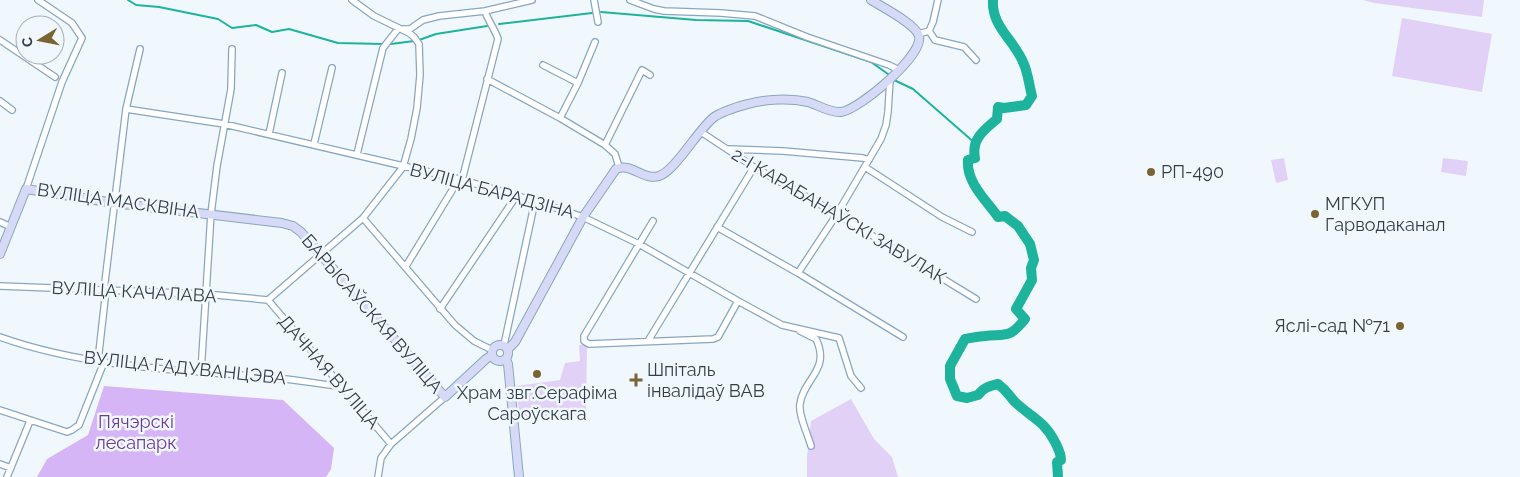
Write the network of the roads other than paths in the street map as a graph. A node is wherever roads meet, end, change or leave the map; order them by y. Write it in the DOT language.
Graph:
graph roads {
  1 [pos="38,0"];
  2 [pos="352,0"];
  3 [pos="532,0"];
  4 [pos="594,0"];
  5 [pos="630,0"];
  6 [pos="871,0"];
  7 [pos="938,0"];
  8 [pos="484,11"];
  9 [pos="598,22"];
  10 [pos="398,29"];
  11 [pos="929,31"];
  12 [pos="918,34"];
  13 [pos="0,40"];
  14 [pos="595,42"];
  15 [pos="140,48"];
  16 [pos="232,48"];
  17 [pos="976,60"];
  18 [pos="543,65"];
  19 [pos="332,68"];
  20 [pos="899,70"];
  21 [pos="282,73"];
  22 [pos="650,75"];
  23 [pos="54,77"];
  24 [pos="890,78"];
  25 [pos="488,79"];
  26 [pos="578,83"];
  27 [pos="0,101"];
  28 [pos="126,109"];
  29 [pos="12,110"];
  30 [pos="560,118"];
  31 [pos="224,124"];
  32 [pos="701,132"];
  33 [pos="269,134"];
  34 [pos="314,144"];
  35 [pos="605,145"];
  36 [pos="729,149"];
  37 [pos="357,154"];
  38 [pos="869,160"];
  39 [pos="403,167"];
  40 [pos="619,167"];
  41 [pos="754,167"];
  42 [pos="865,167"];
  43 [pos="460,179"];
  44 [pos="26,188"];
  45 [pos="517,195"];
  46 [pos="536,201"];
  47 [pos="114,203"];
  48 [pos="211,214"];
  49 [pos="837,214"];
  50 [pos="583,217"];
  51 [pos="363,218"];
  52 [pos="653,221"];
  53 [pos="0,222"];
  54 [pos="11,227"];
  55 [pos="718,227"];
  56 [pos="972,232"];
  57 [pos="638,244"];
  58 [pos="0,254"];
  59 [pos="321,254"];
  60 [pos="406,266"];
  61 [pos="690,273"];
  62 [pos="798,273"];
  63 [pos="0,286"];
  64 [pos="105,290"];
  65 [pos="206,294"];
  66 [pos="976,299"];
  67 [pos="268,300"];
  68 [pos="738,301"];
  69 [pos="440,309"];
  70 [pos="793,328"];
  71 [pos="0,337"];
  72 [pos="903,337"];
  73 [pos="648,342"];
  74 [pos="506,347"];
  75 [pos="492,353"];
  76 [pos="506,359"];
  77 [pos="101,362"];
  78 [pos="201,372"];
  79 [pos="343,387"];
  80 [pos="862,388"];
  81 [pos="445,397"];
  82 [pos="0,410"];
  83 [pos="30,421"];
  84 [pos="391,444"];
  85 [pos="812,446"];
  86 [pos="0,464"];
  87 [pos="11,468"];
  88 [pos="8,477"];
  89 [pos="378,477"];
  90 [pos="519,477"];
  1 -- 44 [label="street"];
  2 -- 10 [label="street"];
  3 -- 8 [label="street"];
  4 -- 9 [label="street"];
  5 -- 20 [label="street"];
  6 -- 12 [label="main road"];
  7 -- 11 [label="street"];
  8 -- 10 [label="street"];
  8 -- 25 [label="street"];
  10 -- 37 [label="street"];
  10 -- 39 [label="street"];
  11 -- 12 [label="street"];
  11 -- 17 [label="street"];
  12 -- 20 [label="main road"];
  13 -- 23 [label="street"];
  14 -- 26 [label="street"];
  15 -- 28 [label="street"];
  16 -- 31 [label="street"];
  18 -- 26 [label="street"];
  19 -- 34 [label="street"];
  20 -- 24 [label="main road"];
  21 -- 33 [label="street"];
  22 -- 35 [label="street"];
  24 -- 32 [label="main road"];
  24 -- 38 [label="street"];
  25 -- 30 [label="street"];
  25 -- 43 [label="street"];
  26 -- 30 [label="street"];
  27 -- 29 [label="street"];
  28 -- 31 [label="street, ВУЛІЦА БАРАДЗІНА"];
  28 -- 47 [label="street"];
  30 -- 35 [label="street"];
  31 -- 33 [label="street, ВУЛІЦА БАРАДЗІНА"];
  31 -- 48 [label="street"];
  32 -- 36 [label="street, 2-І КАРАБАНАЎСКІ ЗАВУЛАК"];
  32 -- 40 [label="main road"];
  33 -- 34 [label="street, ВУЛІЦА БАРАДЗІНА"];
  34 -- 37 [label="street, ВУЛІЦА БАРАДЗІНА"];
  35 -- 40 [label="street"];
  36 -- 38 [label="street"];
  36 -- 41 [label="street, 2-І КАРАБАНАЎСКІ ЗАВУЛАК"];
  37 -- 39 [label="street, ВУЛІЦА БАРАДЗІНА"];
  38 -- 42 [label="street"];
  39 -- 43 [label="street, ВУЛІЦА БАРАДЗІНА"];
  39 -- 51 [label="street"];
  40 -- 50 [label="main road"];
  41 -- 49 [label="street, 2-І КАРАБАНАЎСКІ ЗАВУЛАК"];
  41 -- 55 [label="street"];
  42 -- 49 [label="street"];
  42 -- 56 [label="street"];
  43 -- 45 [label="street, ВУЛІЦА БАРАДЗІНА"];
  43 -- 60 [label="street"];
  44 -- 47 [label="main road, ВУЛІЦА МАСКВІНА"];
  44 -- 54 [label="main road"];
  45 -- 46 [label="street, ВУЛІЦА БАРАДЗІНА"];
  45 -- 69 [label="street"];
  46 -- 50 [label="street, ВУЛІЦА БАРАДЗІНА"];
  46 -- 74 [label="street"];
  47 -- 48 [label="main road, ВУЛІЦА МАСКВІНА"];
  47 -- 64 [label="street"];
  48 -- 59 [label="main road, БАРЫСАЎСКАЯ ВУЛІЦА"];
  48 -- 65 [label="street"];
  49 -- 62 [label="street"];
  49 -- 66 [label="street, 2-І КАРАБАНАЎСКІ ЗАВУЛАК"];
  50 -- 57 [label="street, ВУЛІЦА БАРАДЗІНА"];
  50 -- 74 [label="main road"];
  51 -- 59 [label="street"];
  51 -- 60 [label="street"];
  52 -- 57 [label="street"];
  53 -- 54 [label="street"];
  54 -- 58 [label="main road"];
  55 -- 61 [label="street"];
  55 -- 62 [label="street"];
  57 -- 61 [label="street, ВУЛІЦА БАРАДЗІНА"];
  57 -- 73 [label="street"];
  59 -- 67 [label="street"];
  59 -- 81 [label="main road, БАРЫСАЎСКАЯ ВУЛІЦА"];
  60 -- 69 [label="street"];
  61 -- 68 [label="street, ВУЛІЦА БАРАДЗІНА"];
  61 -- 73 [label="street"];
  62 -- 72 [label="street"];
  63 -- 64 [label="street, ВУЛІЦА КАЧАЛАВА"];
  64 -- 65 [label="street, ВУЛІЦА КАЧАЛАВА"];
  64 -- 77 [label="street"];
  65 -- 67 [label="street, ВУЛІЦА КАЧАЛАВА"];
  65 -- 78 [label="street"];
  67 -- 79 [label="street, ДАЧНАЯ ВУЛІЦА"];
  68 -- 70 [label="street, ВУЛІЦА БАРАДЗІНА"];
  68 -- 73 [label="street"];
  69 -- 75 [label="street"];
  70 -- 80 [label="street, ВУЛІЦА БАРАДЗІНА"];
  70 -- 85 [label="street"];
  71 -- 77 [label="street, ВУЛІЦА ГАДУВАНЦЭВА"];
  74 -- 75 [label="main road"];
  74 -- 76 [label="main road"];
  75 -- 76 [label="main road"];
  75 -- 81 [label="main road"];
  76 -- 90 [label="main road"];
  77 -- 78 [label="street, ВУЛІЦА ГАДУВАНЦЭВА"];
  77 -- 83 [label="street"];
  78 -- 79 [label="street, ВУЛІЦА ГАДУВАНЦЭВА"];
  79 -- 84 [label="street, ДАЧНАЯ ВУЛІЦА"];
  81 -- 84 [label="street"];
  82 -- 83 [label="street"];
  83 -- 87 [label="street"];
  84 -- 89 [label="street"];
  86 -- 87 [label="street"];
  87 -- 88 [label="street"];
}
